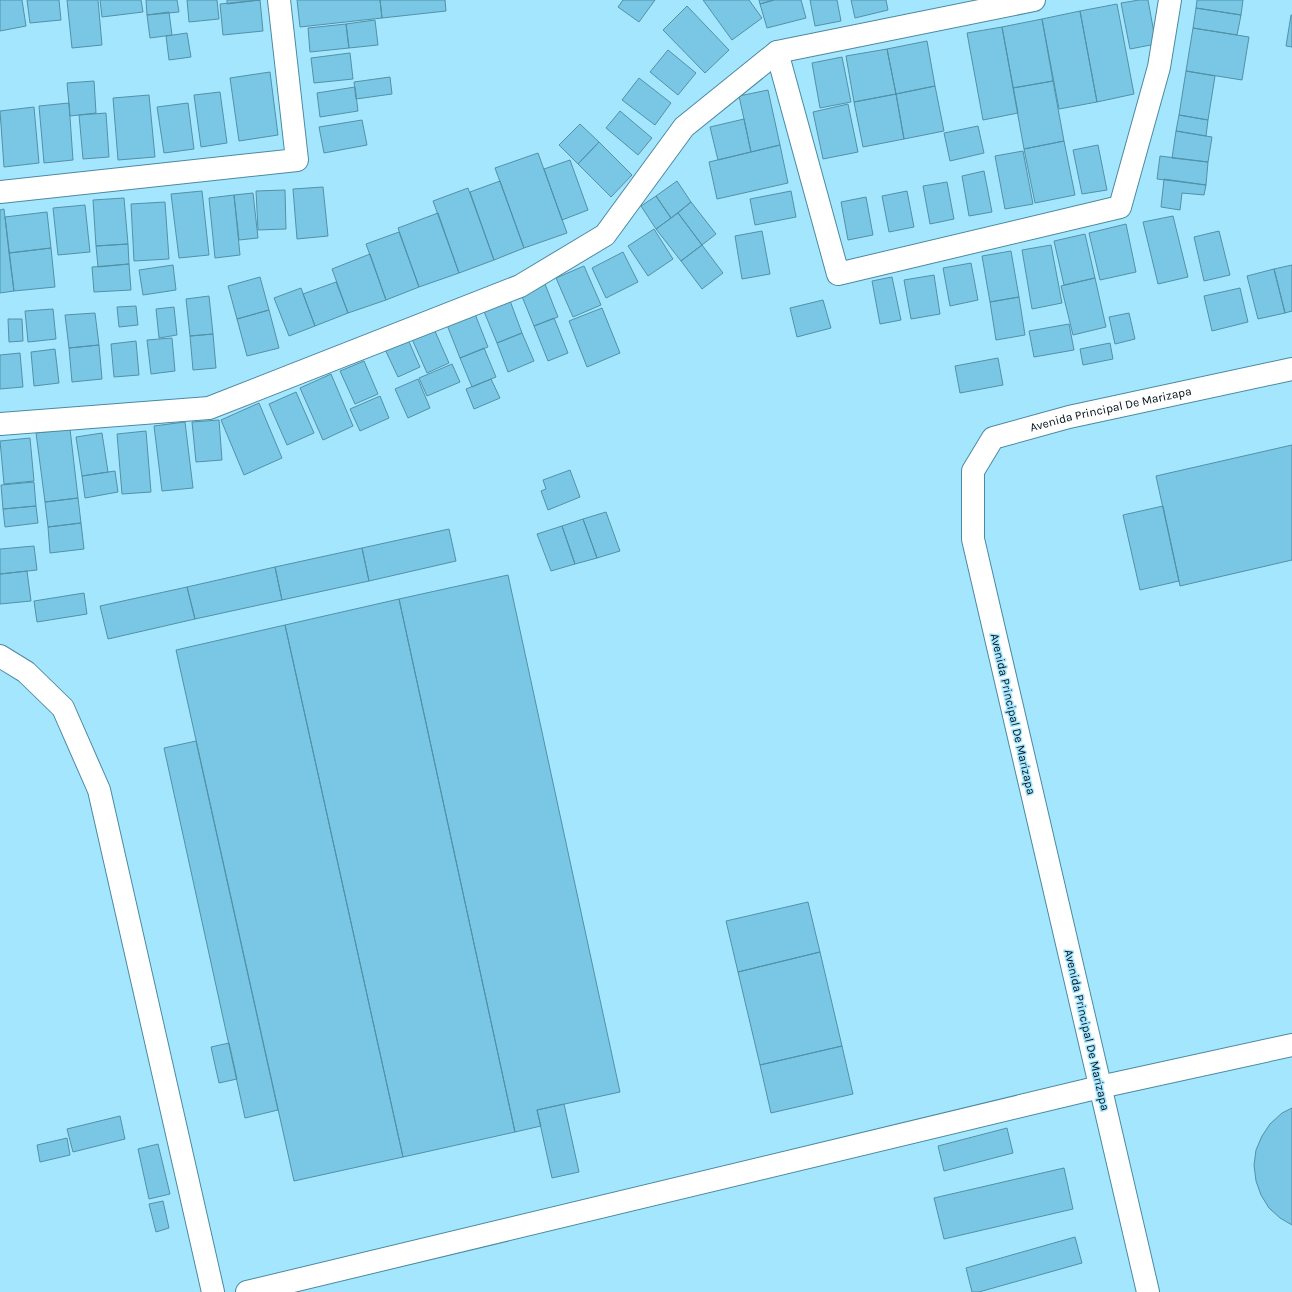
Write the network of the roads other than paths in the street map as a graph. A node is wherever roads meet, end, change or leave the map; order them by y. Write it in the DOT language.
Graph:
graph roads {
  1 [pos="279,0"];
  2 [pos="1034,0"];
  3 [pos="1170,0"];
  4 [pos="777,52"];
  5 [pos="0,192"];
  6 [pos="1292,369"];
  7 [pos="0,424"];
  8 [pos="0,656"];
  9 [pos="1292,1045"];
  10 [pos="1100,1087"];
  11 [pos="213,1292"];
  12 [pos="247,1292"];
  13 [pos="1148,1292"];
  1 -- 5 [label="street"];
  2 -- 4 [label="street"];
  3 -- 4 [label="street"];
  4 -- 7 [label="street"];
  6 -- 10 [label="street, Avenida Principal De Marizapa"];
  8 -- 11 [label="street"];
  9 -- 10 [label="street"];
  10 -- 12 [label="street"];
  10 -- 13 [label="street, Avenida Principal De Marizapa"];
}
